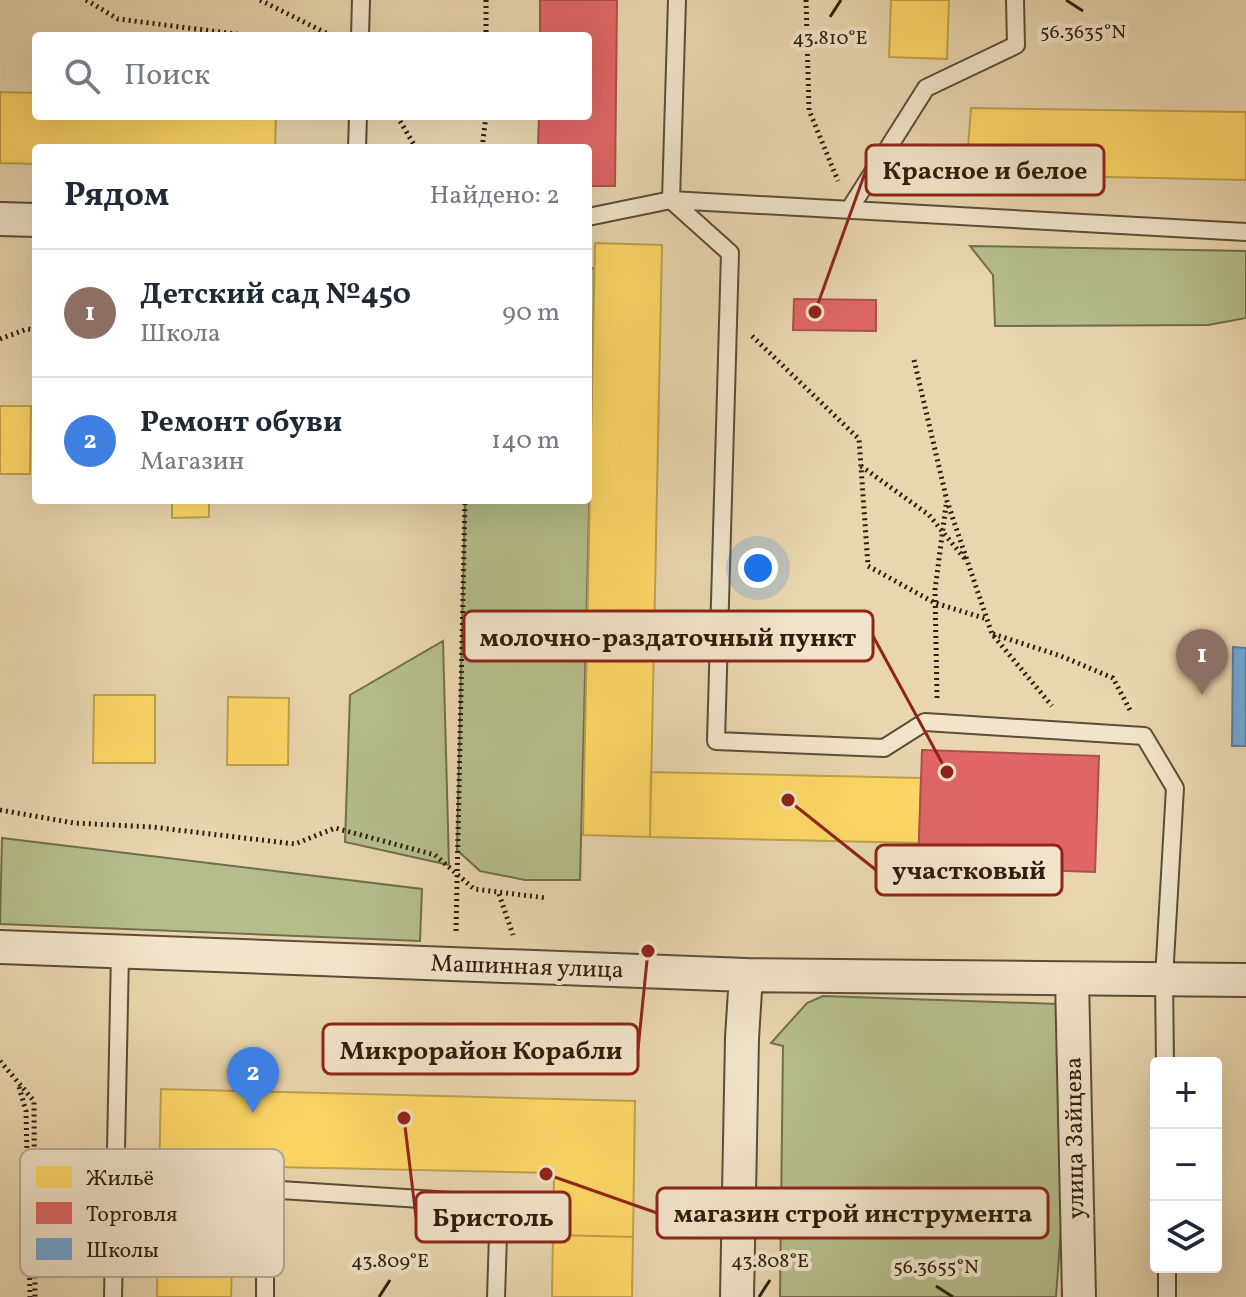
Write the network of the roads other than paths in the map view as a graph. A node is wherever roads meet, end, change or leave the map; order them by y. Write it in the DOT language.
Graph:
graph roads {
  1 [pos="361,0"];
  2 [pos="677,0"];
  3 [pos="1015,0"];
  4 [pos="360,32"];
  5 [pos="358,120"];
  6 [pos="357,144"];
  7 [pos="671,200"];
  8 [pos="849,210"];
  9 [pos="592,216"];
  10 [pos="0,219"];
  11 [pos="32,220"];
  12 [pos="1246,232"];
  13 [pos="0,947"];
  14 [pos="120,953"];
  15 [pos="746,975"];
  16 [pos="1164,978"];
  17 [pos="1072,980"];
  18 [pos="1246,980"];
  19 [pos="1165,1057"];
  20 [pos="116,1149"];
  21 [pos="284,1190"];
  22 [pos="1167,1273"];
  23 [pos="113,1277"];
  24 [pos="113,1297"];
  25 [pos="496,1297"];
  26 [pos="737,1297"];
  27 [pos="1079,1297"];
  28 [pos="1167,1297"];
  1 -- 4 [label="lane"];
  2 -- 7 [label="lane"];
  3 -- 8 [label="lane"];
  5 -- 6 [label="lane"];
  7 -- 8 [label="lane"];
  7 -- 9 [label="lane"];
  7 -- 16 [label="lane"];
  8 -- 12 [label="lane"];
  10 -- 11 [label="street"];
  13 -- 14 [label="street, Машинная улица"];
  14 -- 15 [label="street, Машинная улица"];
  14 -- 20 [label="lane"];
  15 -- 17 [label="street, Машинная улица"];
  15 -- 26 [label="street"];
  16 -- 17 [label="street, Машинная улица"];
  16 -- 18 [label="street, Машинная улица"];
  16 -- 19 [label="lane"];
  17 -- 27 [label="street, улица Зайцева"];
  21 -- 25 [label="lane"];
  22 -- 28 [label="lane"];
  23 -- 24 [label="lane"];
}
